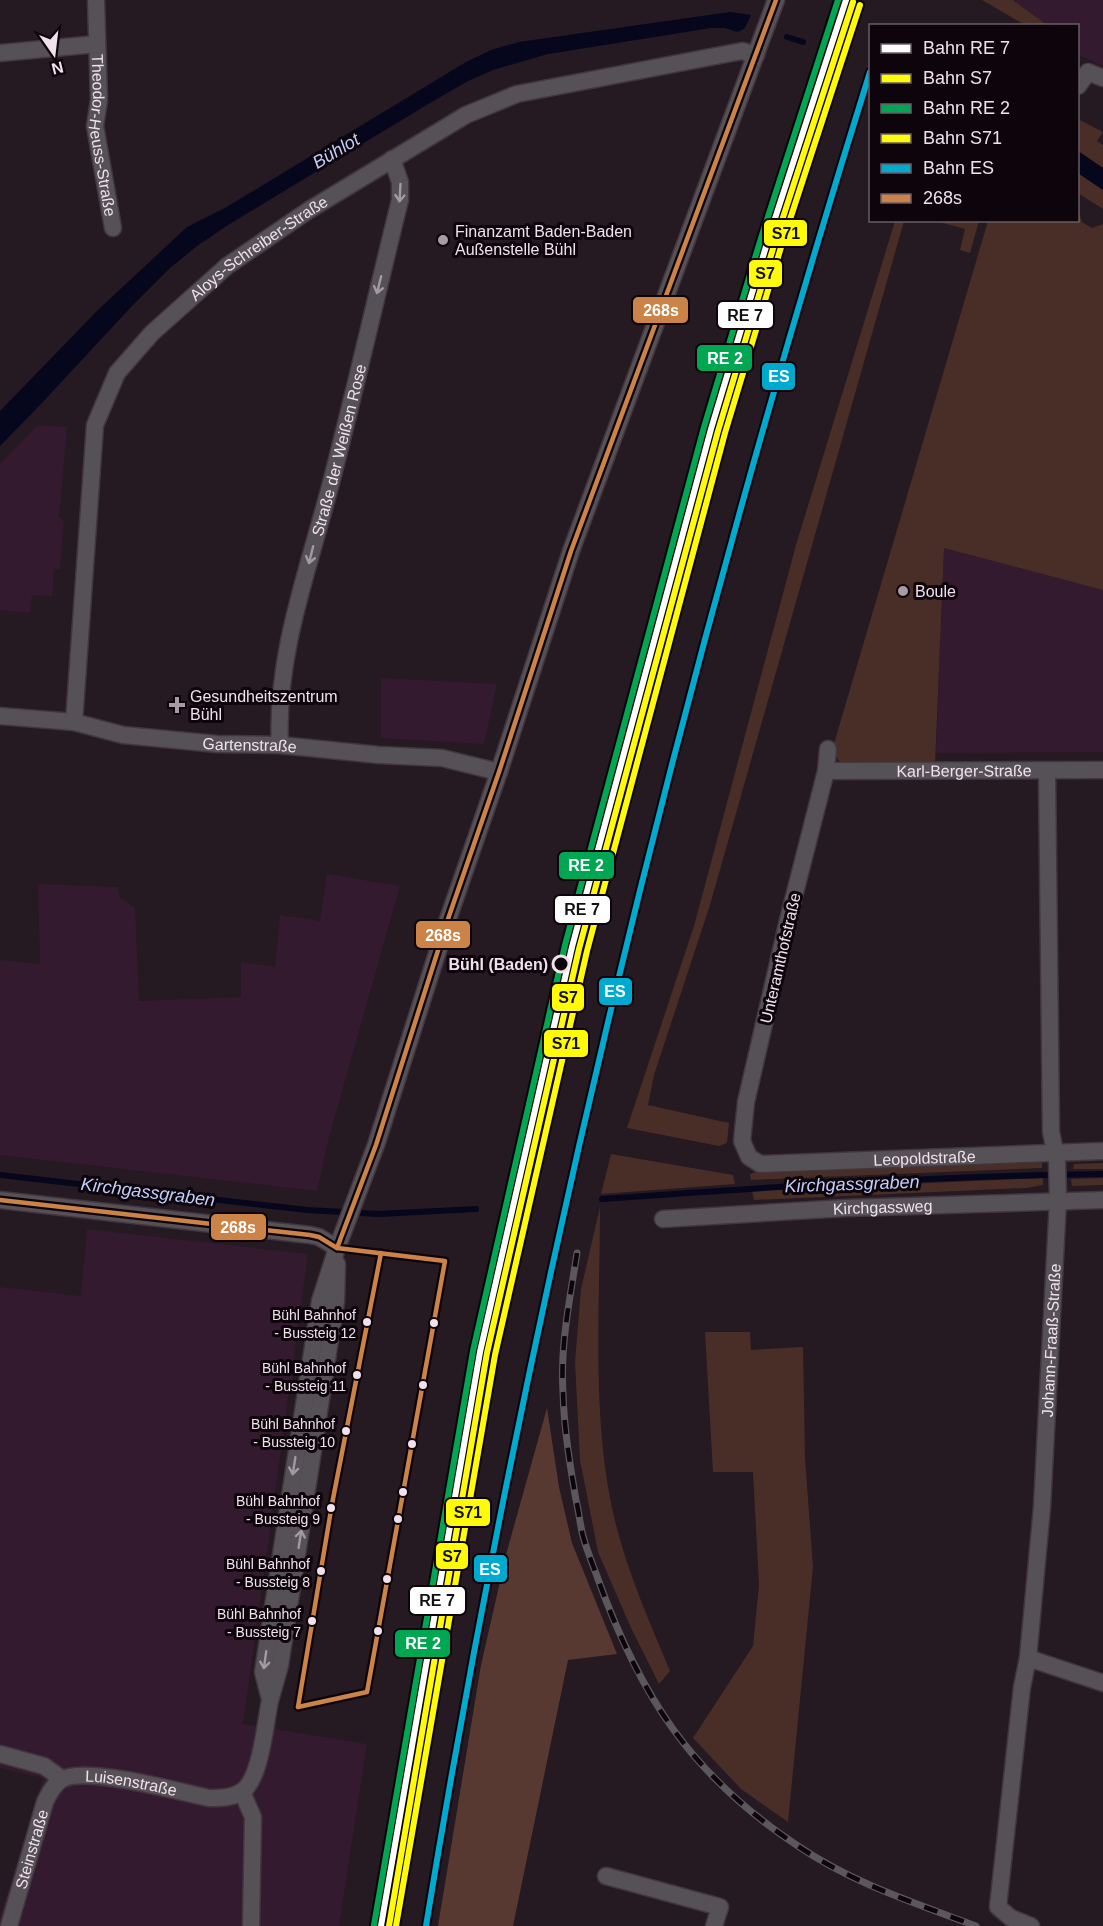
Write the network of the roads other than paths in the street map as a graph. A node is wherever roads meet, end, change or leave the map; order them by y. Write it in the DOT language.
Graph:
graph roads {
  1 [pos="96,0"];
  2 [pos="776,0"];
  3 [pos="97,45"];
  4 [pos="0,53"];
  5 [pos="756,55"];
  6 [pos="1103,78"];
  7 [pos="1079,83"];
  8 [pos="392,159"];
  9 [pos="113,228"];
  10 [pos="0,716"];
  11 [pos="74,722"];
  12 [pos="280,745"];
  13 [pos="825,759"];
  14 [pos="1103,770"];
  15 [pos="1047,771"];
  16 [pos="499,772"];
  17 [pos="1103,1151"];
  18 [pos="1055,1156"];
  19 [pos="749,1157"];
  20 [pos="1058,1193"];
  21 [pos="0,1200"];
  22 [pos="1103,1200"];
  23 [pos="663,1219"];
  24 [pos="337,1248"];
  25 [pos="1028,1658"];
  26 [pos="1103,1683"];
  27 [pos="0,1754"];
  28 [pos="62,1779"];
  29 [pos="242,1792"];
  30 [pos="606,1876"];
  31 [pos="9,1926"];
  32 [pos="251,1926"];
  33 [pos="714,1926"];
  34 [pos="1031,1926"];
  1 -- 3 [label="street, Theodor-Heuss-Straße"];
  2 -- 5 [label="street"];
  3 -- 4 [label="street, Theodor-Heuss-Straße"];
  3 -- 9 [label="street, Theodor-Heuss-Straße"];
  5 -- 8 [label="street, Aloys-Schreiber-Straße"];
  5 -- 16 [label="street"];
  6 -- 7 [label="street"];
  8 -- 11 [label="street, Aloys-Schreiber-Straße"];
  8 -- 12 [label="street, Straße der Weißen Rose, one-way"];
  10 -- 11 [label="street, Gartenstraße"];
  11 -- 12 [label="street, Gartenstraße"];
  12 -- 16 [label="street, Gartenstraße"];
  13 -- 15 [label="street, Karl-Berger-Straße"];
  13 -- 19 [label="street, Unteramthofstraße"];
  14 -- 15 [label="street, Karl-Berger-Straße"];
  15 -- 18 [label="street, Johann-Fraaß-Straße"];
  16 -- 24 [label="street"];
  17 -- 18 [label="street, Leopoldstraße"];
  18 -- 19 [label="street, Leopoldstraße"];
  18 -- 20 [label="street, Johann-Fraaß-Straße"];
  20 -- 22 [label="street, Kirchgassweg"];
  20 -- 23 [label="street, Kirchgassweg"];
  20 -- 25 [label="street, Johann-Fraaß-Straße"];
  21 -- 24 [label="street"];
  24 -- 29 [label="street"];
  25 -- 26 [label="street"];
  25 -- 34 [label="street, Johann-Fraaß-Straße"];
  27 -- 28 [label="street, Luisenstraße"];
  28 -- 29 [label="street, Luisenstraße"];
  28 -- 31 [label="street, Steinstraße"];
  29 -- 32 [label="street"];
  30 -- 33 [label="street"];
}
